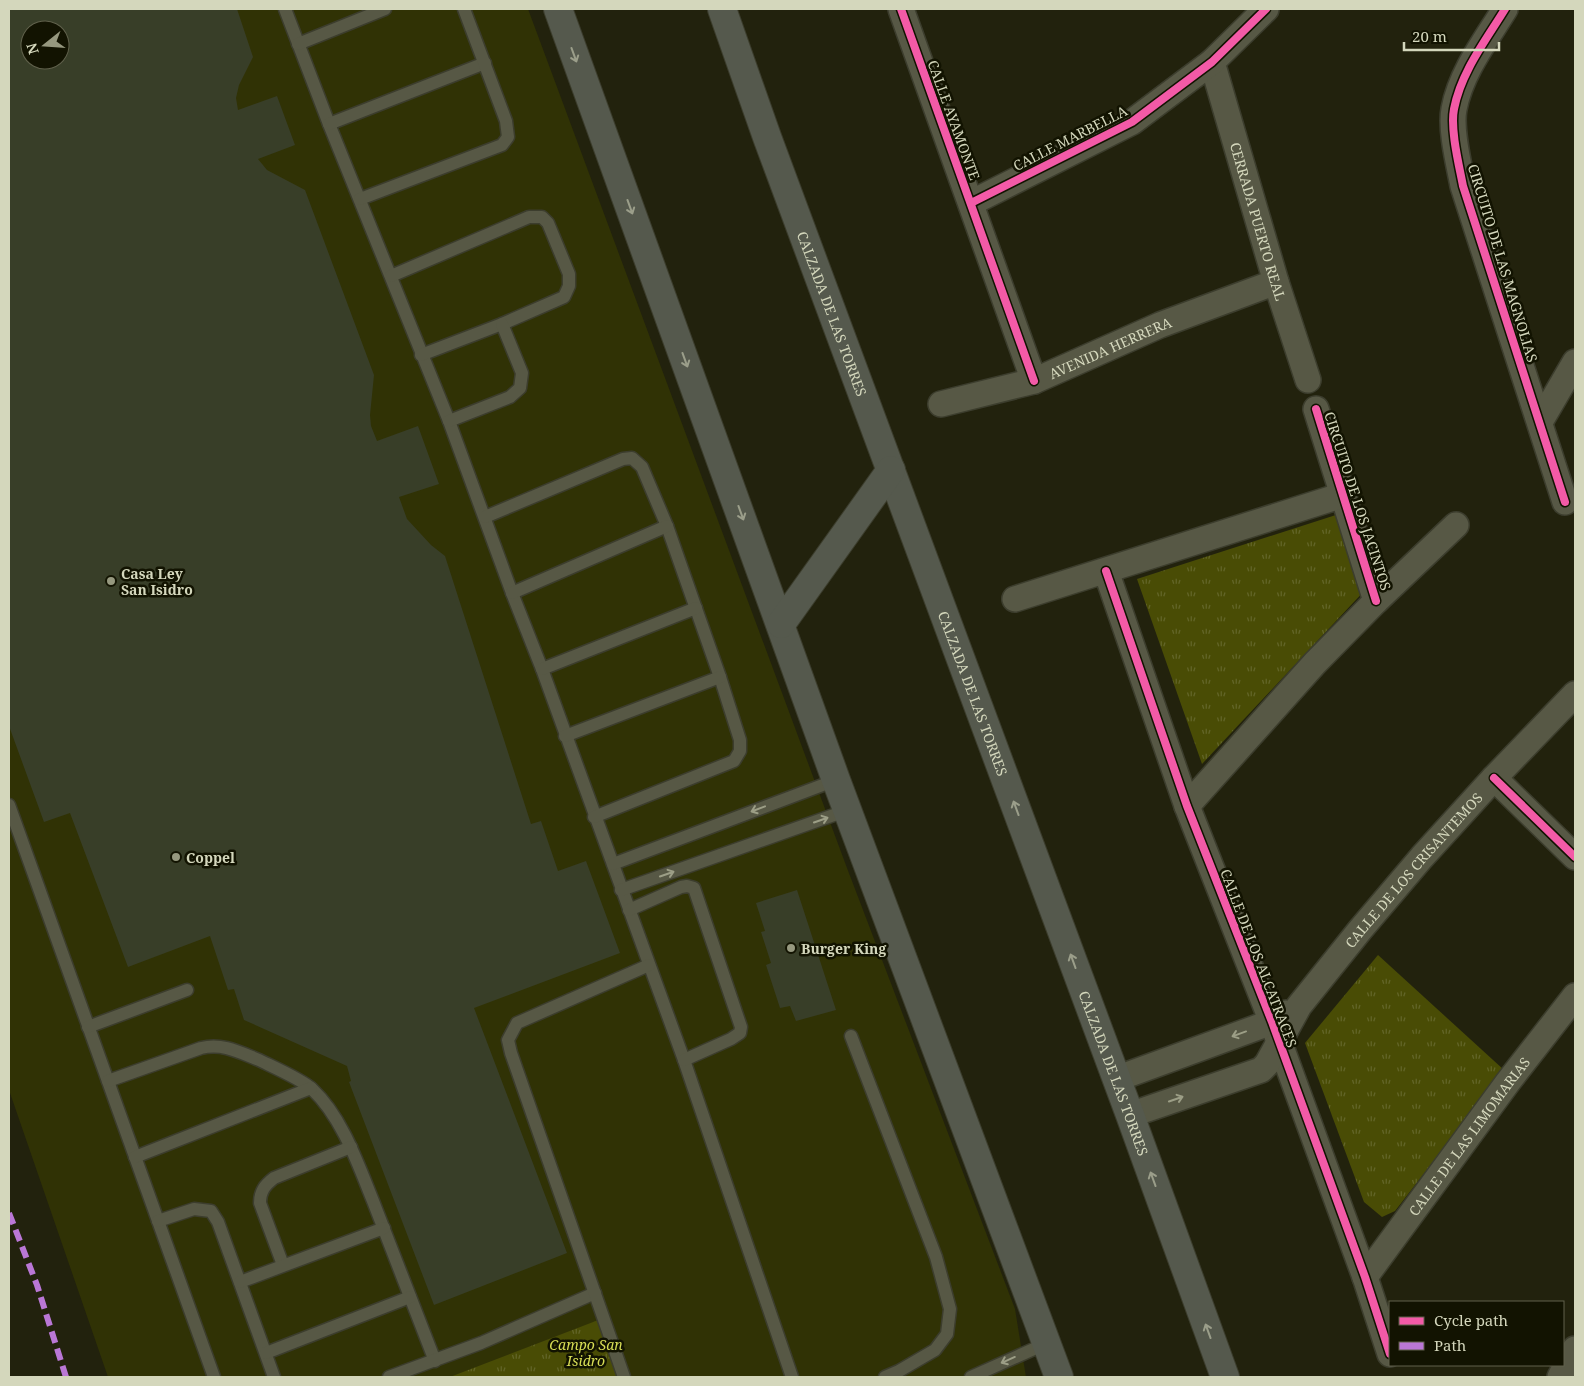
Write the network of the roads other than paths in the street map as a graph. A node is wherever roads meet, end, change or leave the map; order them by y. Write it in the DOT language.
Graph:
graph roads {
  1 [pos="285,9"];
  2 [pos="385,9"];
  3 [pos="464,9"];
  4 [pos="558,9"];
  5 [pos="722,9"];
  6 [pos="1266,9"];
  7 [pos="1505,9"];
  8 [pos="908,11"];
  9 [pos="298,44"];
  10 [pos="1212,62"];
  11 [pos="485,63"];
  12 [pos="329,124"];
  13 [pos="360,199"];
  14 [pos="971,203"];
  15 [pos="391,276"];
  16 [pos="1276,282"];
  17 [pos="502,324"];
  18 [pos="421,355"];
  19 [pos="1575,362"];
  20 [pos="1308,380"];
  21 [pos="1034,381"];
  22 [pos="941,404"];
  23 [pos="1316,409"];
  24 [pos="449,421"];
  25 [pos="1540,422"];
  26 [pos="891,470"];
  27 [pos="1343,496"];
  28 [pos="1565,502"];
  29 [pos="486,518"];
  30 [pos="1456,525"];
  31 [pos="667,526"];
  32 [pos="1106,571"];
  33 [pos="512,593"];
  34 [pos="1015,599"];
  35 [pos="1376,601"];
  36 [pos="696,608"];
  37 [pos="781,624"];
  38 [pos="542,669"];
  39 [pos="720,677"];
  40 [pos="1575,694"];
  41 [pos="565,736"];
  42 [pos="1494,778"];
  43 [pos="836,780"];
  44 [pos="9,805"];
  45 [pos="1187,806"];
  46 [pos="848,810"];
  47 [pos="594,817"];
  48 [pos="1575,857"];
  49 [pos="613,864"];
  50 [pos="621,890"];
  51 [pos="629,910"];
  52 [pos="649,965"];
  53 [pos="187,990"];
  54 [pos="1575,996"];
  55 [pos="88,1027"];
  56 [pos="1275,1033"];
  57 [pos="851,1036"];
  58 [pos="684,1060"];
  59 [pos="1116,1079"];
  60 [pos="108,1081"];
  61 [pos="311,1088"];
  62 [pos="1130,1115"];
  63 [pos="351,1147"];
  64 [pos="135,1156"];
  65 [pos="158,1221"];
  66 [pos="384,1228"];
  67 [pos="283,1265"];
  68 [pos="1365,1277"];
  69 [pos="240,1282"];
  70 [pos="595,1293"];
  71 [pos="410,1297"];
  72 [pos="1046,1344"];
  73 [pos="1575,1349"];
  74 [pos="1389,1351"];
  75 [pos="266,1352"];
  76 [pos="435,1361"];
  77 [pos="214,1377"];
  78 [pos="274,1377"];
  79 [pos="389,1377"];
  80 [pos="624,1377"];
  81 [pos="792,1377"];
  82 [pos="885,1377"];
  83 [pos="971,1377"];
  84 [pos="1058,1377"];
  85 [pos="1225,1377"];
  86 [pos="1560,1377"];
  1 -- 9 [label="lane"];
  2 -- 9 [label="lane"];
  3 -- 11 [label="lane"];
  4 -- 37 [label="main road, one-way"];
  5 -- 26 [label="main road, CALZADA DE LAS TORRES"];
  6 -- 10 [label="street, CALLE MARBELLA"];
  7 -- 25 [label="street, CIRCUITO DE LAS MAGNOLIAS"];
  8 -- 14 [label="street, CALLE AYAMONTE"];
  9 -- 12 [label="lane"];
  10 -- 14 [label="street, CALLE MARBELLA"];
  10 -- 16 [label="street, CERRADA PUERTO REAL"];
  11 -- 12 [label="lane"];
  11 -- 13 [label="lane"];
  12 -- 13 [label="lane"];
  13 -- 15 [label="lane"];
  14 -- 21 [label="street, CALLE AYAMONTE"];
  15 -- 17 [label="lane"];
  15 -- 18 [label="lane"];
  16 -- 20 [label="street, CERRADA PUERTO REAL"];
  16 -- 21 [label="street, AVENIDA HERRERA"];
  17 -- 18 [label="lane"];
  17 -- 24 [label="lane"];
  18 -- 24 [label="lane"];
  19 -- 25 [label="street"];
  21 -- 22 [label="street, AVENIDA HERRERA"];
  23 -- 27 [label="street, CIRCUITO DE LOS JACINTOS"];
  24 -- 29 [label="lane"];
  25 -- 28 [label="street, CIRCUITO DE LAS MAGNOLIAS"];
  26 -- 37 [label="main road"];
  59 -- 26 [label="main road, CALZADA DE LAS TORRES, one-way"];
  27 -- 32 [label="street, CIRCUITO DE LOS JACINTOS"];
  27 -- 35 [label="street, CIRCUITO DE LOS JACINTOS"];
  29 -- 31 [label="lane"];
  29 -- 33 [label="lane"];
  30 -- 35 [label="street, CIRCUITO DE LOS JACINTOS"];
  31 -- 33 [label="lane"];
  31 -- 36 [label="lane"];
  32 -- 34 [label="street, CIRCUITO DE LOS JACINTOS"];
  32 -- 45 [label="street, CALLE DE LOS ALCATRACES"];
  33 -- 38 [label="lane"];
  35 -- 45 [label="street, CIRCUITO DE LOS JACINTOS"];
  36 -- 38 [label="lane"];
  36 -- 39 [label="lane"];
  37 -- 43 [label="main road"];
  38 -- 41 [label="lane"];
  39 -- 41 [label="lane"];
  39 -- 47 [label="lane"];
  40 -- 42 [label="street, CALLE DE LOS CRISANTEMOS"];
  41 -- 47 [label="lane"];
  42 -- 48 [label="street"];
  42 -- 56 [label="street, CALLE DE LOS CRISANTEMOS"];
  43 -- 46 [label="main road"];
  43 -- 49 [label="lane, one-way"];
  44 -- 55 [label="lane"];
  45 -- 56 [label="street, CALLE DE LOS ALCATRACES"];
  50 -- 46 [label="lane, one-way"];
  46 -- 72 [label="main road"];
  47 -- 49 [label="lane"];
  49 -- 50 [label="lane"];
  50 -- 51 [label="lane"];
  51 -- 52 [label="lane"];
  51 -- 58 [label="lane"];
  52 -- 58 [label="lane"];
  52 -- 70 [label="lane"];
  53 -- 55 [label="lane"];
  54 -- 68 [label="street, CALLE DE LAS LIMOMARIAS"];
  55 -- 60 [label="lane"];
  56 -- 59 [label="street, CALLE DE LOS CRISANTEMOS, one-way"];
  62 -- 56 [label="street, CALLE DE LOS CRISANTEMOS, one-way"];
  56 -- 68 [label="street, CALLE DE LOS ALCATRACES"];
  57 -- 82 [label="lane"];
  58 -- 81 [label="lane"];
  59 -- 62 [label="main road, CALZADA DE LAS TORRES"];
  60 -- 61 [label="lane"];
  60 -- 64 [label="lane"];
  61 -- 63 [label="lane"];
  61 -- 64 [label="lane"];
  85 -- 62 [label="main road, CALZADA DE LAS TORRES, one-way"];
  63 -- 66 [label="lane"];
  63 -- 67 [label="lane"];
  64 -- 65 [label="lane"];
  65 -- 69 [label="lane"];
  65 -- 77 [label="lane"];
  66 -- 67 [label="lane"];
  66 -- 71 [label="lane"];
  67 -- 69 [label="lane"];
  68 -- 74 [label="street, CALLE DE LOS ALCATRACES"];
  69 -- 75 [label="lane"];
  70 -- 76 [label="lane"];
  70 -- 80 [label="lane"];
  71 -- 75 [label="lane"];
  71 -- 76 [label="lane"];
  72 -- 83 [label="lane, one-way"];
  72 -- 84 [label="main road"];
  73 -- 86 [label="street"];
  75 -- 78 [label="lane"];
  76 -- 79 [label="lane"];
}
